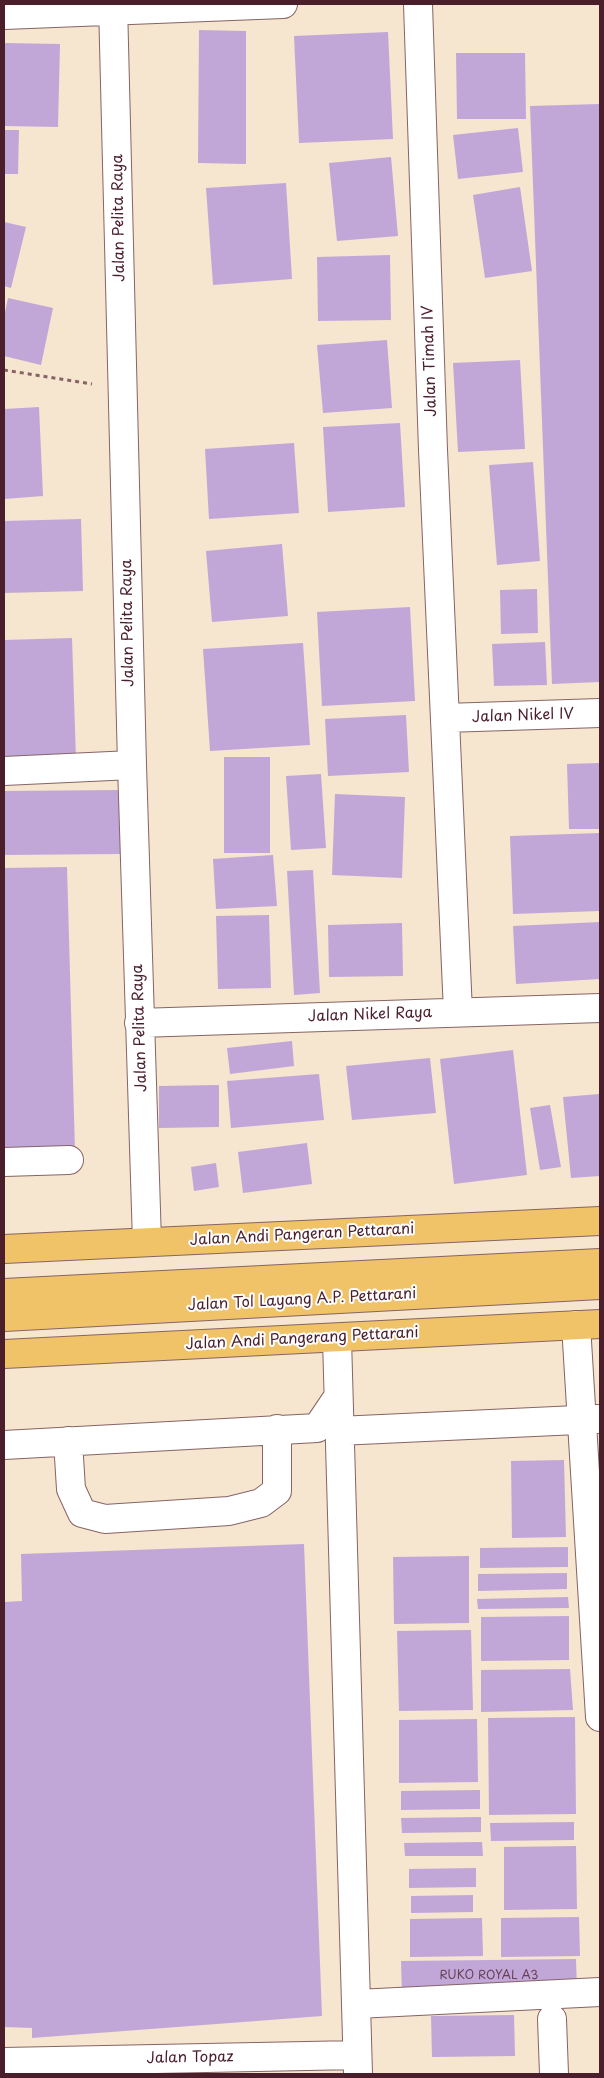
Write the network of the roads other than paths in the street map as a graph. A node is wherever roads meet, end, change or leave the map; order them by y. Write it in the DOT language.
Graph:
graph roads {
  1 [pos="284,4"];
  2 [pos="418,4"];
  3 [pos="114,8"];
  4 [pos="4,15"];
  5 [pos="600,713"];
  6 [pos="445,718"];
  7 [pos="132,765"];
  8 [pos="4,771"];
  9 [pos="600,1008"];
  10 [pos="458,1012"];
  11 [pos="140,1023"];
  12 [pos="69,1160"];
  13 [pos="4,1162"];
  14 [pos="600,1221"];
  15 [pos="147,1242"];
  16 [pos="4,1249"];
  17 [pos="600,1263"];
  18 [pos="600,1285"];
  19 [pos="4,1293"];
  20 [pos="4,1316"];
  21 [pos="588,1324"];
  22 [pos="337,1338"];
  23 [pos="4,1354"];
  24 [pos="334,1414"];
  25 [pos="591,1419"];
  26 [pos="277,1429"];
  27 [pos="68,1442"];
  28 [pos="4,1445"];
  29 [pos="600,1717"];
  30 [pos="600,1992"];
  31 [pos="357,2004"];
  32 [pos="552,2019"];
  33 [pos="4,2062"];
  34 [pos="358,2065"];
  35 [pos="92,2067"];
  36 [pos="554,2074"];
  1 -- 3 [label="street"];
  2 -- 6 [label="street, Jalan Timah IV"];
  3 -- 4 [label="street"];
  3 -- 7 [label="street, Jalan Pelita Raya"];
  5 -- 6 [label="street, Jalan Nikel IV"];
  6 -- 10 [label="street, Jalan Timah IV"];
  7 -- 8 [label="street"];
  7 -- 11 [label="street, Jalan Pelita Raya"];
  9 -- 10 [label="street, Jalan Nikel Raya"];
  10 -- 11 [label="street, Jalan Nikel Raya"];
  11 -- 15 [label="street, Jalan Pelita Raya"];
  12 -- 13 [label="street"];
  14 -- 15 [label="highway, Jalan Andi Pangeran Pettarani"];
  15 -- 16 [label="highway, Jalan Andi Pangeran Pettarani"];
  17 -- 19 [label="highway, Jalan Tol Layang A.P. Pettarani"];
  18 -- 20 [label="highway, Jalan Tol Layang A.P. Pettarani"];
  21 -- 22 [label="highway, Jalan Andi Pangerang Pettarani"];
  21 -- 25 [label="street"];
  22 -- 23 [label="highway, Jalan Andi Pangerang Pettarani"];
  22 -- 24 [label="street"];
  24 -- 25 [label="street"];
  24 -- 26 [label="street"];
  24 -- 31 [label="street"];
  25 -- 29 [label="street"];
  26 -- 27 [label="street"];
  26 -- 27 [label="street"];
  27 -- 28 [label="street"];
  30 -- 31 [label="street"];
  31 -- 34 [label="street"];
  32 -- 36 [label="street"];
  33 -- 35 [label="street, Jalan Topaz"];
  34 -- 35 [label="street, Jalan Topaz"];
}
